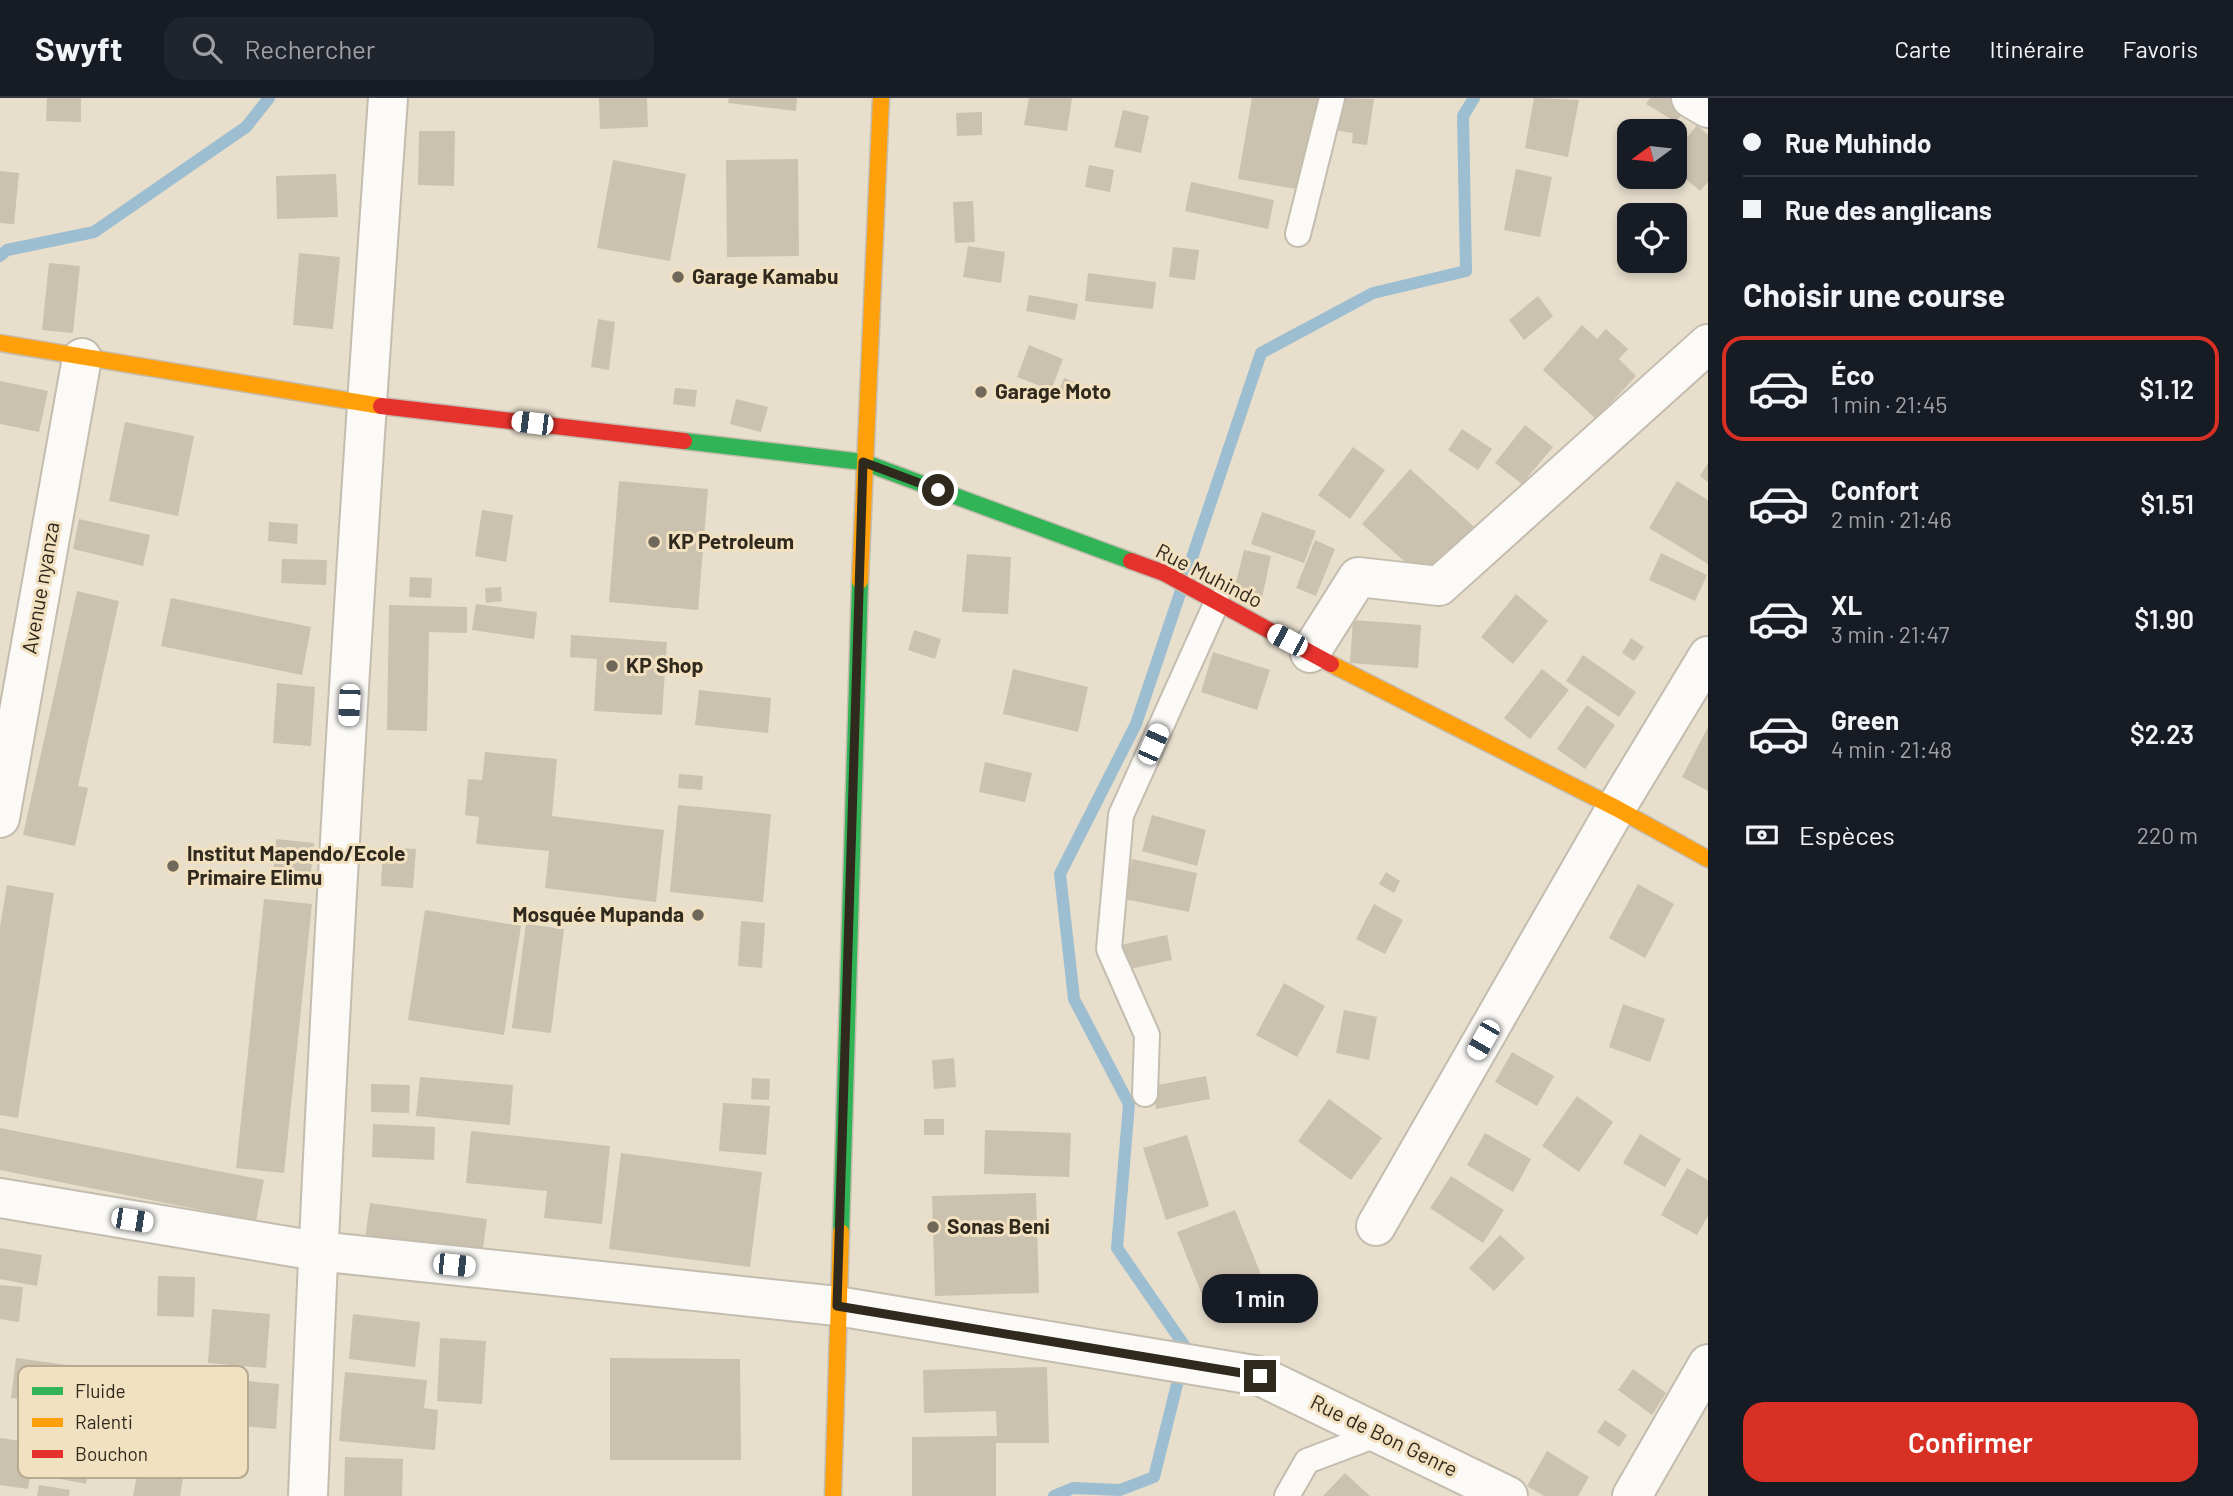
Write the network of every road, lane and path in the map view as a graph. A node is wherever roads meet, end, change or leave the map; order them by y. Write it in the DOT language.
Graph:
graph roads {
  1 [pos="388,98"];
  2 [pos="881,98"];
  3 [pos="1332,98"];
  4 [pos="1691,98"];
  5 [pos="1708,108"];
  6 [pos="1298,234"];
  7 [pos="0,343"];
  8 [pos="1708,344"];
  9 [pos="82,358"];
  10 [pos="366,404"];
  11 [pos="863,462"];
  12 [pos="1208,597"];
  13 [pos="1310,653"];
  14 [pos="1708,656"];
  15 [pos="1616,808"];
  16 [pos="0,818"];
  17 [pos="1708,859"];
  18 [pos="1146,1094"];
  19 [pos="0,1198"];
  20 [pos="1376,1226"];
  21 [pos="317,1251"];
  22 [pos="837,1306"];
  23 [pos="1708,1364"];
  24 [pos="1379,1434"];
  25 [pos="308,1496"];
  26 [pos="833,1496"];
  27 [pos="1287,1496"];
  28 [pos="1508,1496"];
  29 [pos="1632,1496"];
  1 -- 10 [label="street"];
  2 -- 11 [label="main road"];
  3 -- 6 [label="lane"];
  4 -- 5 [label="street"];
  7 -- 9 [label="main road, Rue Muhindo"];
  8 -- 13 [label="street"];
  9 -- 10 [label="main road, Rue Muhindo"];
  9 -- 16 [label="street, Avenue nyanza"];
  10 -- 11 [label="main road, Rue Muhindo"];
  10 -- 21 [label="street"];
  11 -- 12 [label="main road, Rue Muhindo"];
  11 -- 22 [label="main road"];
  12 -- 13 [label="main road, Rue Muhindo"];
  12 -- 18 [label="lane"];
  13 -- 15 [label="main road, Rue Muhindo"];
  14 -- 15 [label="street"];
  15 -- 17 [label="main road, Rue Muhindo"];
  15 -- 20 [label="street"];
  19 -- 21 [label="street, Rue de Bon Genre"];
  21 -- 22 [label="street, Rue de Bon Genre"];
  21 -- 25 [label="street"];
  22 -- 24 [label="street, Rue de Bon Genre"];
  22 -- 26 [label="main road"];
  23 -- 29 [label="street"];
  24 -- 27 [label="lane"];
  24 -- 28 [label="street, Rue de Bon Genre"];
}
